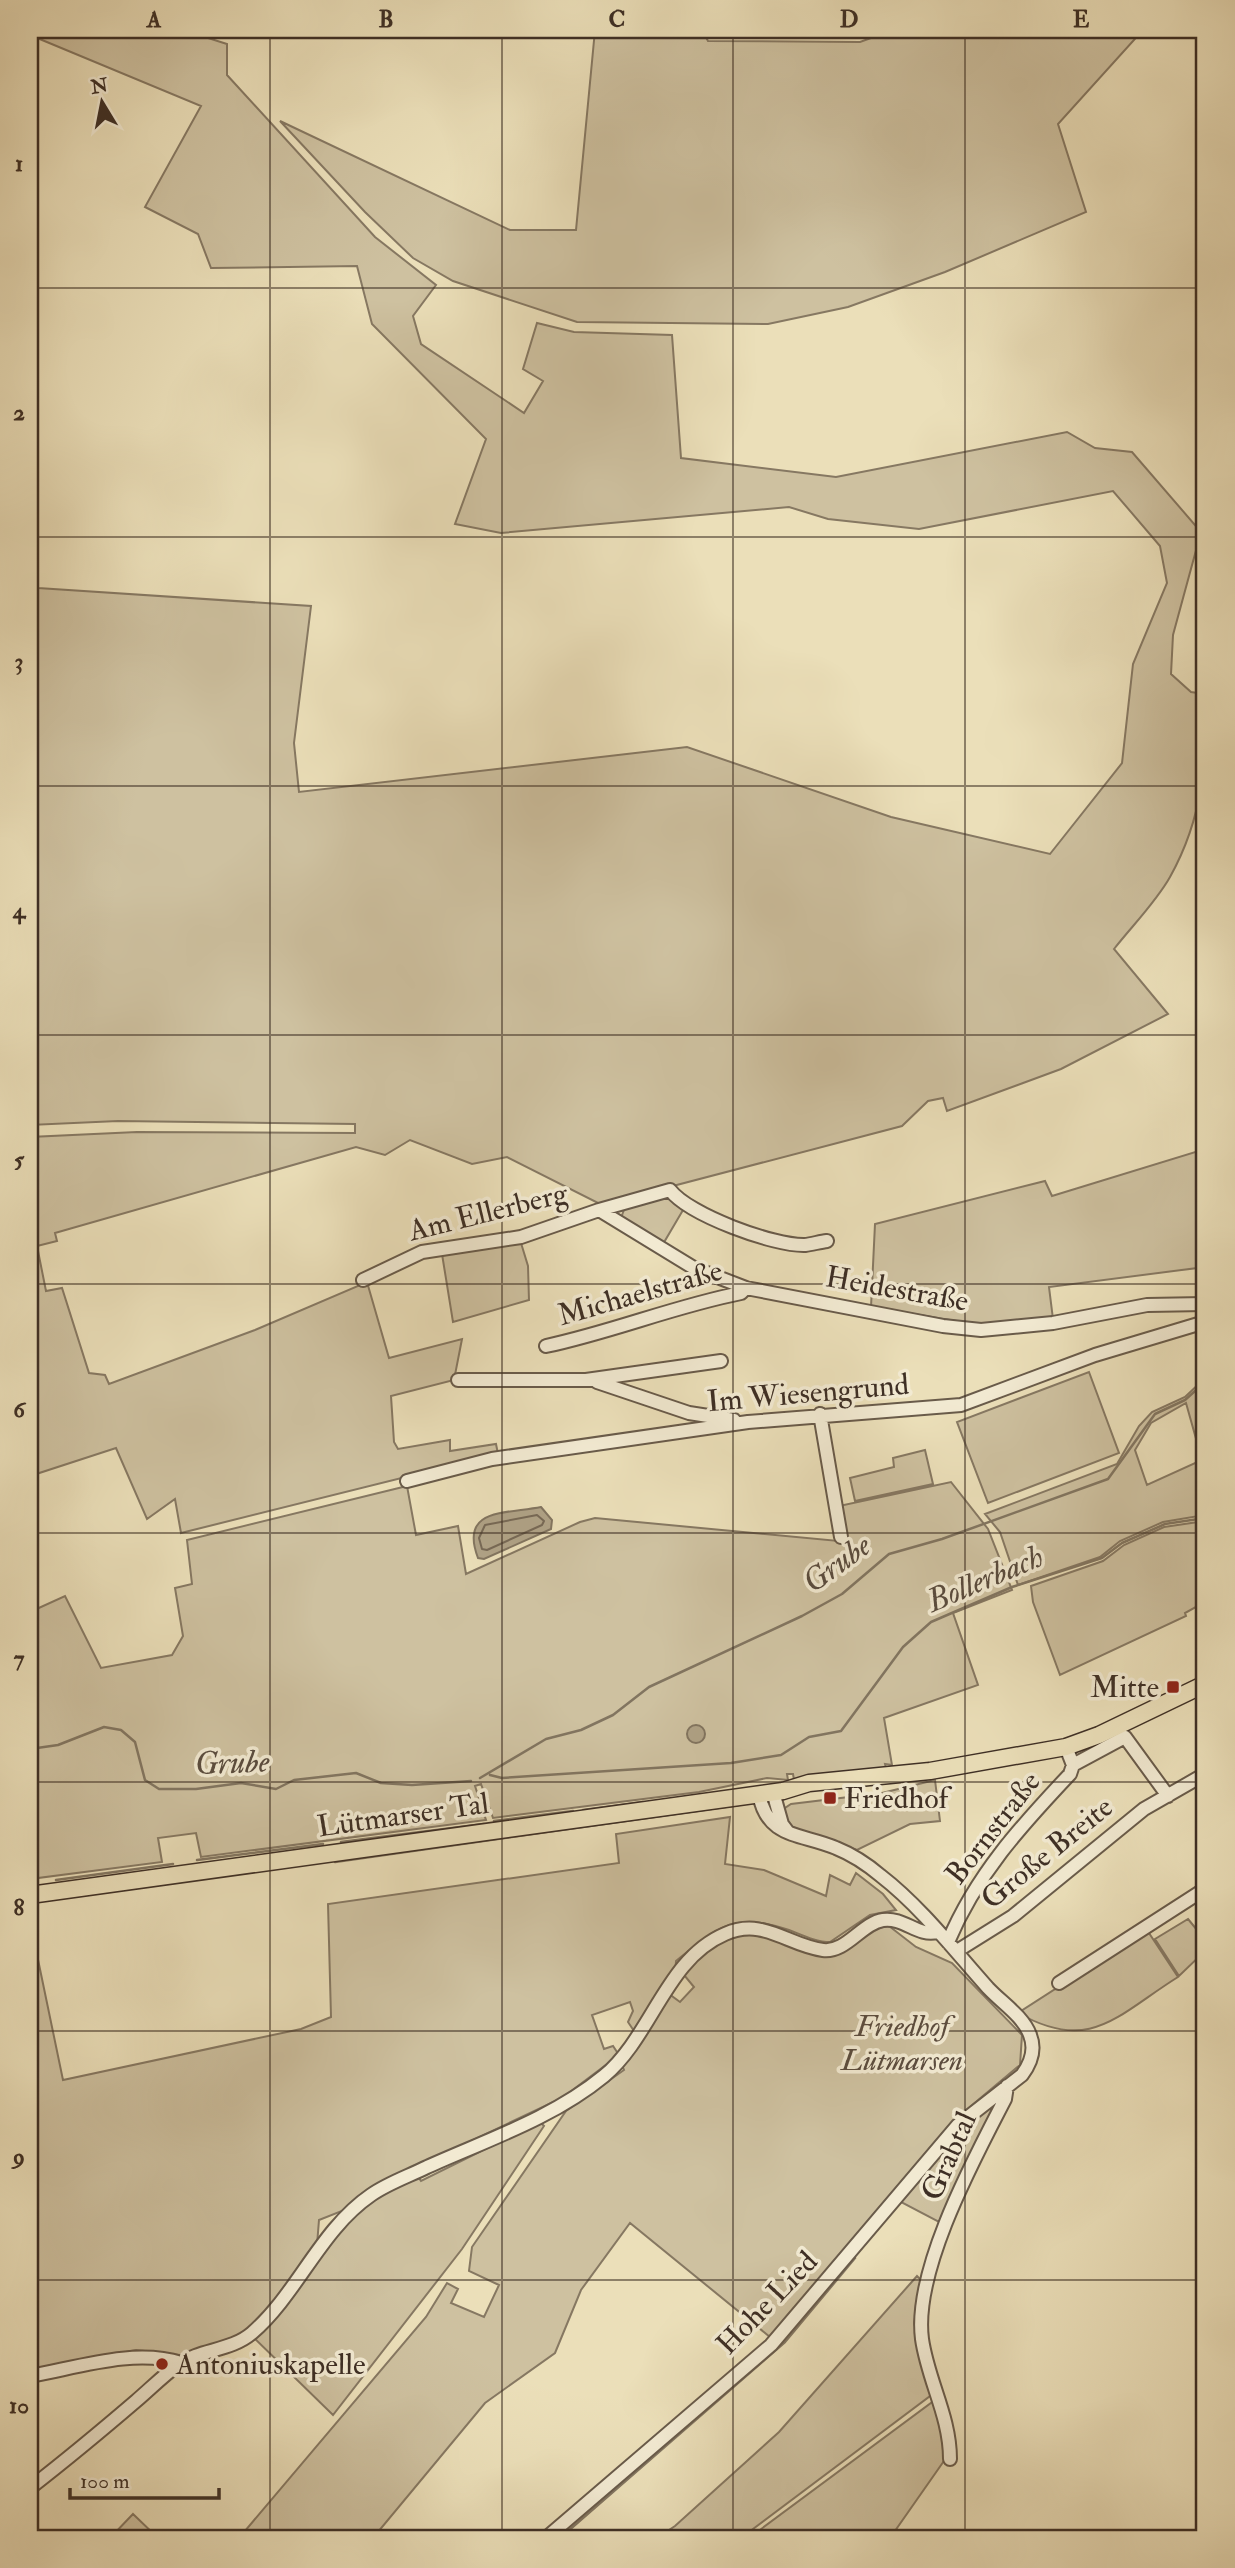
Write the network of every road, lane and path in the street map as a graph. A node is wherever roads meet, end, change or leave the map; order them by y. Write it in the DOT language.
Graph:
graph roads {
  1 [pos="598,1210"];
  2 [pos="827,1241"];
  3 [pos="363,1280"];
  4 [pos="746,1288"];
  5 [pos="1205,1304"];
  6 [pos="1205,1322"];
  7 [pos="546,1346"];
  8 [pos="721,1361"];
  9 [pos="458,1380"];
  10 [pos="586,1380"];
  11 [pos="820,1414"];
  12 [pos="748,1422"];
  13 [pos="407,1481"];
  14 [pos="841,1537"];
  15 [pos="1205,1684"];
  16 [pos="1066,1747"];
  17 [pos="1073,1765"];
  18 [pos="1205,1774"];
  19 [pos="772,1793"];
  20 [pos="1168,1796"];
  21 [pos="1205,1889"];
  22 [pos="30,1895"];
  23 [pos="937,1932"];
  24 [pos="953,1946"];
  25 [pos="1059,1983"];
  26 [pos="1007,2086"];
  27 [pos="181,2363"];
  28 [pos="30,2376"];
  29 [pos="950,2459"];
  30 [pos="30,2488"];
  31 [pos="546,2538"];
  1 -- 2 [label="street, Am Ellerberg"];
  1 -- 3 [label="street, Am Ellerberg"];
  1 -- 4 [label="street, Heidestraße"];
  4 -- 5 [label="street, Heidestraße"];
  4 -- 7 [label="street, Michaelstraße"];
  6 -- 11 [label="street, Im Wiesengrund"];
  8 -- 10 [label="street"];
  9 -- 10 [label="street"];
  10 -- 12 [label="street"];
  11 -- 12 [label="street, Im Wiesengrund"];
  11 -- 14 [label="street"];
  12 -- 13 [label="street, Im Wiesengrund"];
  15 -- 16 [label="main road, Lütmarser Tal"];
  16 -- 17 [label="street, Bornstraße"];
  16 -- 19 [label="main road, Lütmarser Tal"];
  17 -- 20 [label="street, Große Breite"];
  17 -- 24 [label="street, Bornstraße"];
  18 -- 20 [label="street, Große Breite"];
  19 -- 22 [label="main road, Lütmarser Tal"];
  19 -- 23 [label="street, Grabtal"];
  20 -- 24 [label="street, Große Breite"];
  21 -- 25 [label="street"];
  23 -- 24 [label="street, Grabtal"];
  23 -- 27 [label="street"];
  24 -- 26 [label="street, Grabtal"];
  26 -- 29 [label="street, Grabtal"];
  26 -- 31 [label="street, Hohe Lied"];
  27 -- 28 [label="street"];
  27 -- 30 [label="street"];
}
